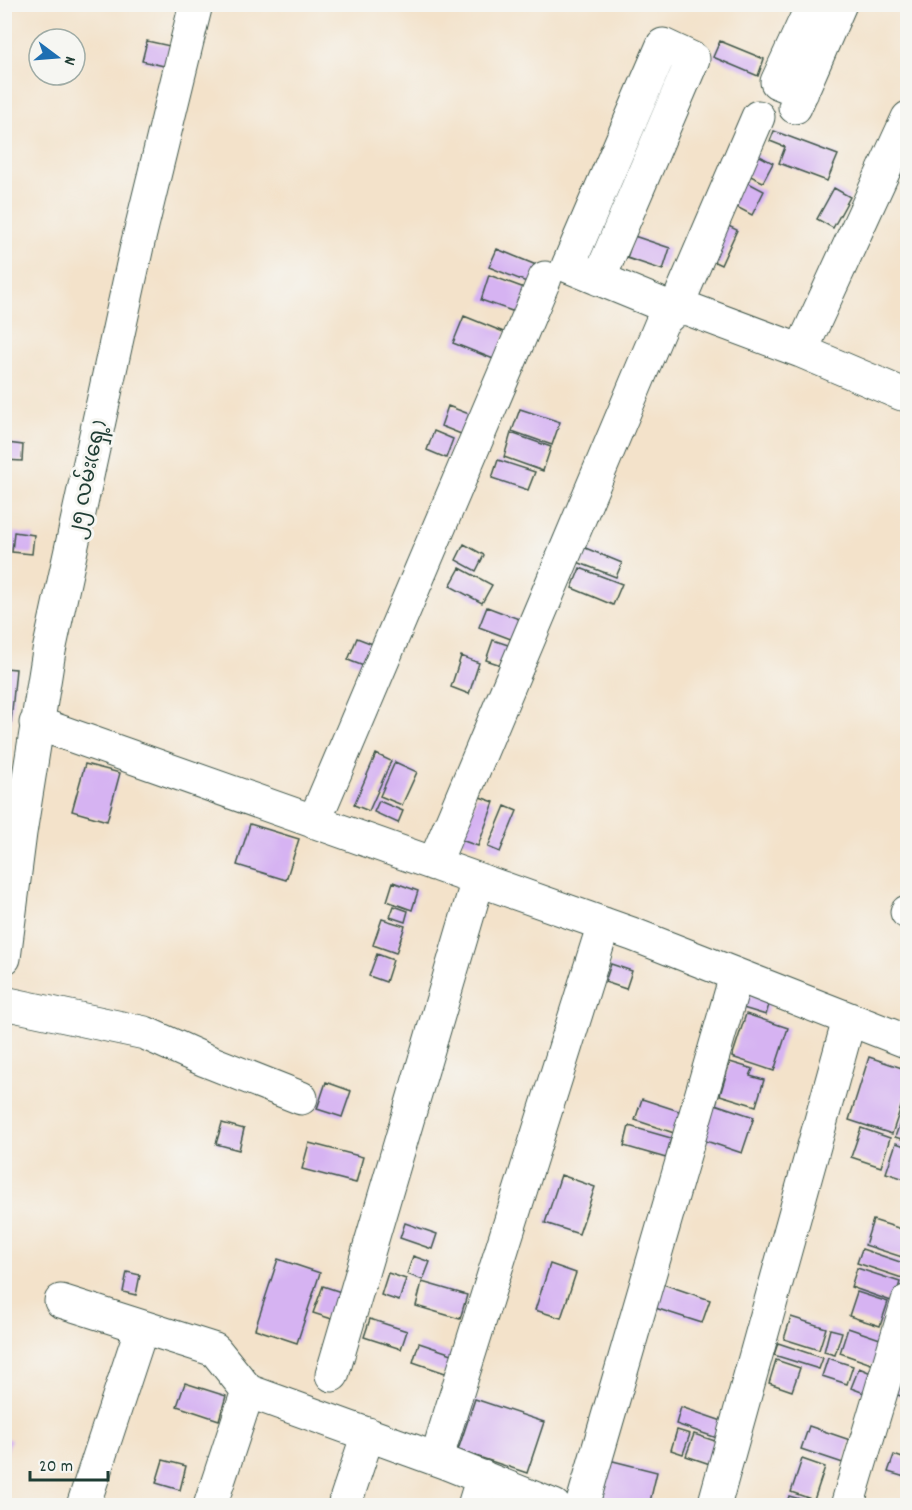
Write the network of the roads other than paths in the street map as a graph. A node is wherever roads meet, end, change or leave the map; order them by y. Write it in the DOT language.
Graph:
graph roads {
  1 [pos="196,4"];
  2 [pos="831,5"];
  3 [pos="799,100"];
  4 [pos="758,117"];
  5 [pos="908,118"];
  6 [pos="627,131"];
  7 [pos="657,143"];
  8 [pos="605,180"];
  9 [pos="636,191"];
  10 [pos="545,278"];
  11 [pos="599,279"];
  12 [pos="675,310"];
  13 [pos="801,351"];
  14 [pos="902,394"];
  15 [pos="36,723"];
  16 [pos="17,766"];
  17 [pos="314,822"];
  18 [pos="434,864"];
  19 [pos="478,880"];
  20 [pos="604,924"];
  21 [pos="4,958"];
  22 [pos="736,976"];
  23 [pos="4,1003"];
  24 [pos="849,1020"];
  25 [pos="908,1042"];
  26 [pos="301,1098"];
  27 [pos="61,1300"];
  28 [pos="908,1301"];
  29 [pos="142,1327"];
  30 [pos="332,1375"];
  31 [pos="248,1391"];
  32 [pos="368,1434"];
  33 [pos="444,1462"];
  34 [pos="478,1491"];
  35 [pos="83,1506"];
  36 [pos="210,1506"];
  37 [pos="344,1506"];
  38 [pos="554,1506"];
  39 [pos="582,1506"];
  40 [pos="714,1506"];
  41 [pos="847,1506"];
  1 -- 15 [label="street, ၂၅ လမ်း(ရှေ့)"];
  2 -- 3 [label="street"];
  4 -- 12 [label="street"];
  5 -- 13 [label="street"];
  6 -- 7 [label="street"];
  6 -- 7 [label="street"];
  6 -- 8 [label="street"];
  7 -- 9 [label="street"];
  8 -- 9 [label="street"];
  8 -- 11 [label="street"];
  9 -- 11 [label="street"];
  10 -- 17 [label="street"];
  11 -- 12 [label="street"];
  12 -- 13 [label="street"];
  12 -- 18 [label="street"];
  13 -- 14 [label="street"];
  15 -- 16 [label="street, ၂၅ လမ်း(ရှေ့)"];
  15 -- 17 [label="street"];
  16 -- 21 [label="street, ၂၅ လမ်း(ရှေ့)"];
  17 -- 18 [label="street"];
  18 -- 19 [label="street"];
  19 -- 20 [label="street"];
  19 -- 30 [label="street"];
  20 -- 22 [label="street"];
  20 -- 33 [label="street"];
  22 -- 24 [label="street"];
  22 -- 39 [label="street"];
  23 -- 26 [label="street"];
  24 -- 25 [label="street"];
  24 -- 40 [label="street"];
  27 -- 29 [label="street"];
  28 -- 41 [label="street"];
  29 -- 31 [label="street"];
  29 -- 35 [label="street"];
  31 -- 32 [label="street"];
  31 -- 36 [label="street"];
  32 -- 33 [label="street"];
  32 -- 37 [label="street"];
  33 -- 34 [label="street"];
  34 -- 38 [label="street"];
}
